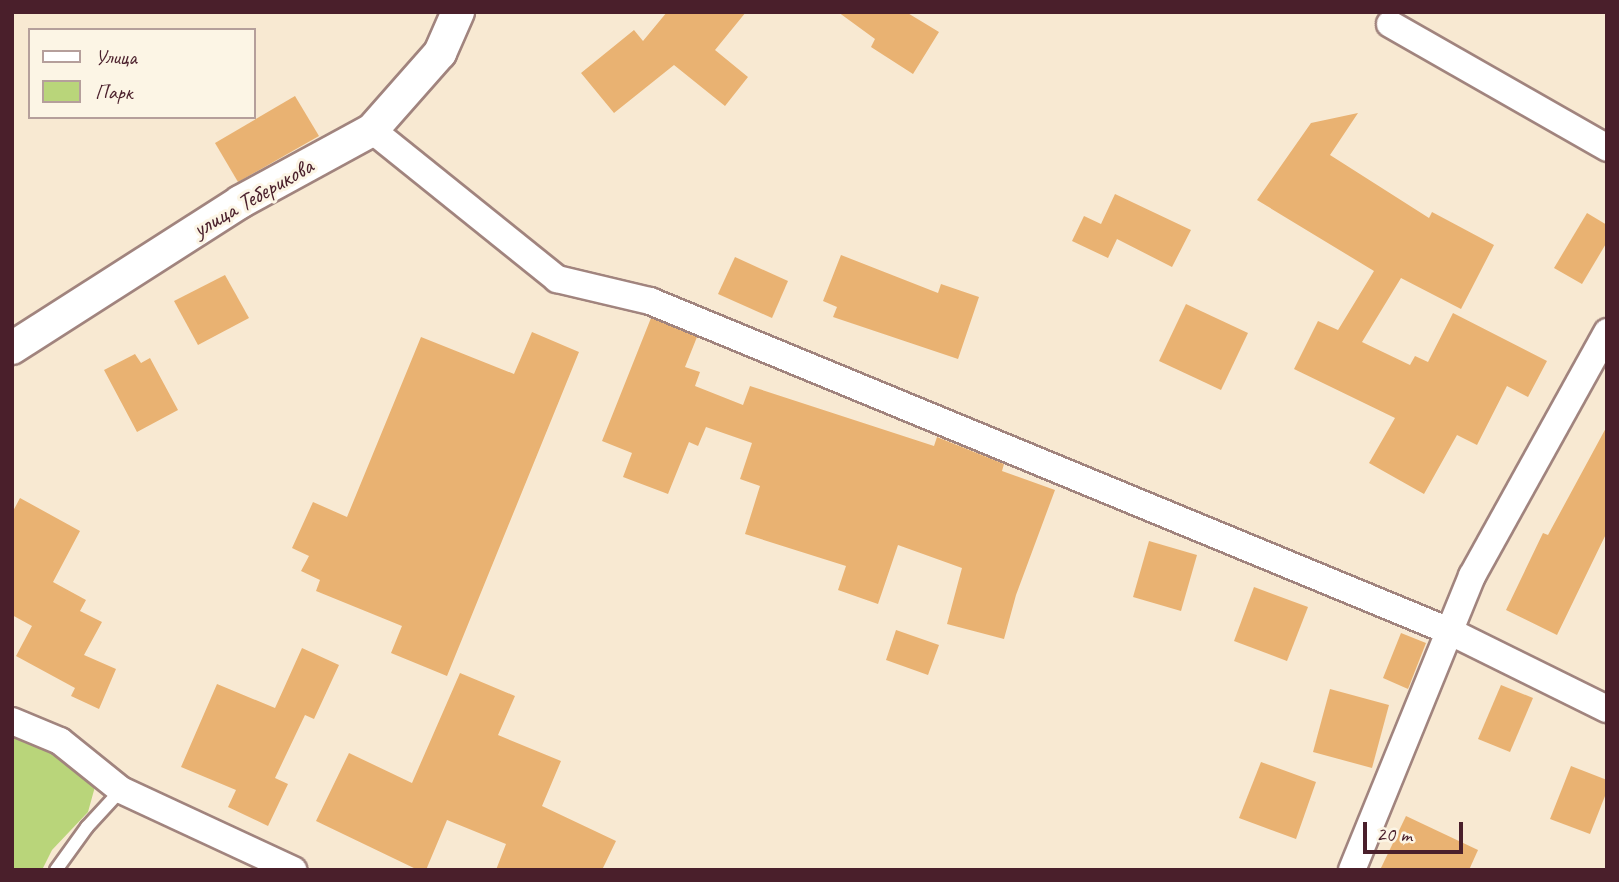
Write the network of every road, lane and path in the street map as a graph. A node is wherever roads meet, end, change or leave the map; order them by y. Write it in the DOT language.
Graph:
graph roads {
  1 [pos="462,14"];
  2 [pos="1390,24"];
  3 [pos="372,130"];
  4 [pos="1607,148"];
  5 [pos="1607,332"];
  6 [pos="12,348"];
  7 [pos="1449,631"];
  8 [pos="1607,709"];
  9 [pos="12,721"];
  10 [pos="121,790"];
  11 [pos="56,870"];
  12 [pos="293,870"];
  13 [pos="1352,870"];
  1 -- 3 [label="street, улица Теберикова"];
  2 -- 4 [label="street"];
  3 -- 6 [label="street, улица Теберикова"];
  3 -- 7 [label="street"];
  5 -- 7 [label="street"];
  7 -- 8 [label="street"];
  7 -- 13 [label="street"];
  9 -- 10 [label="street"];
  10 -- 11 [label="lane"];
  10 -- 12 [label="street"];
}
